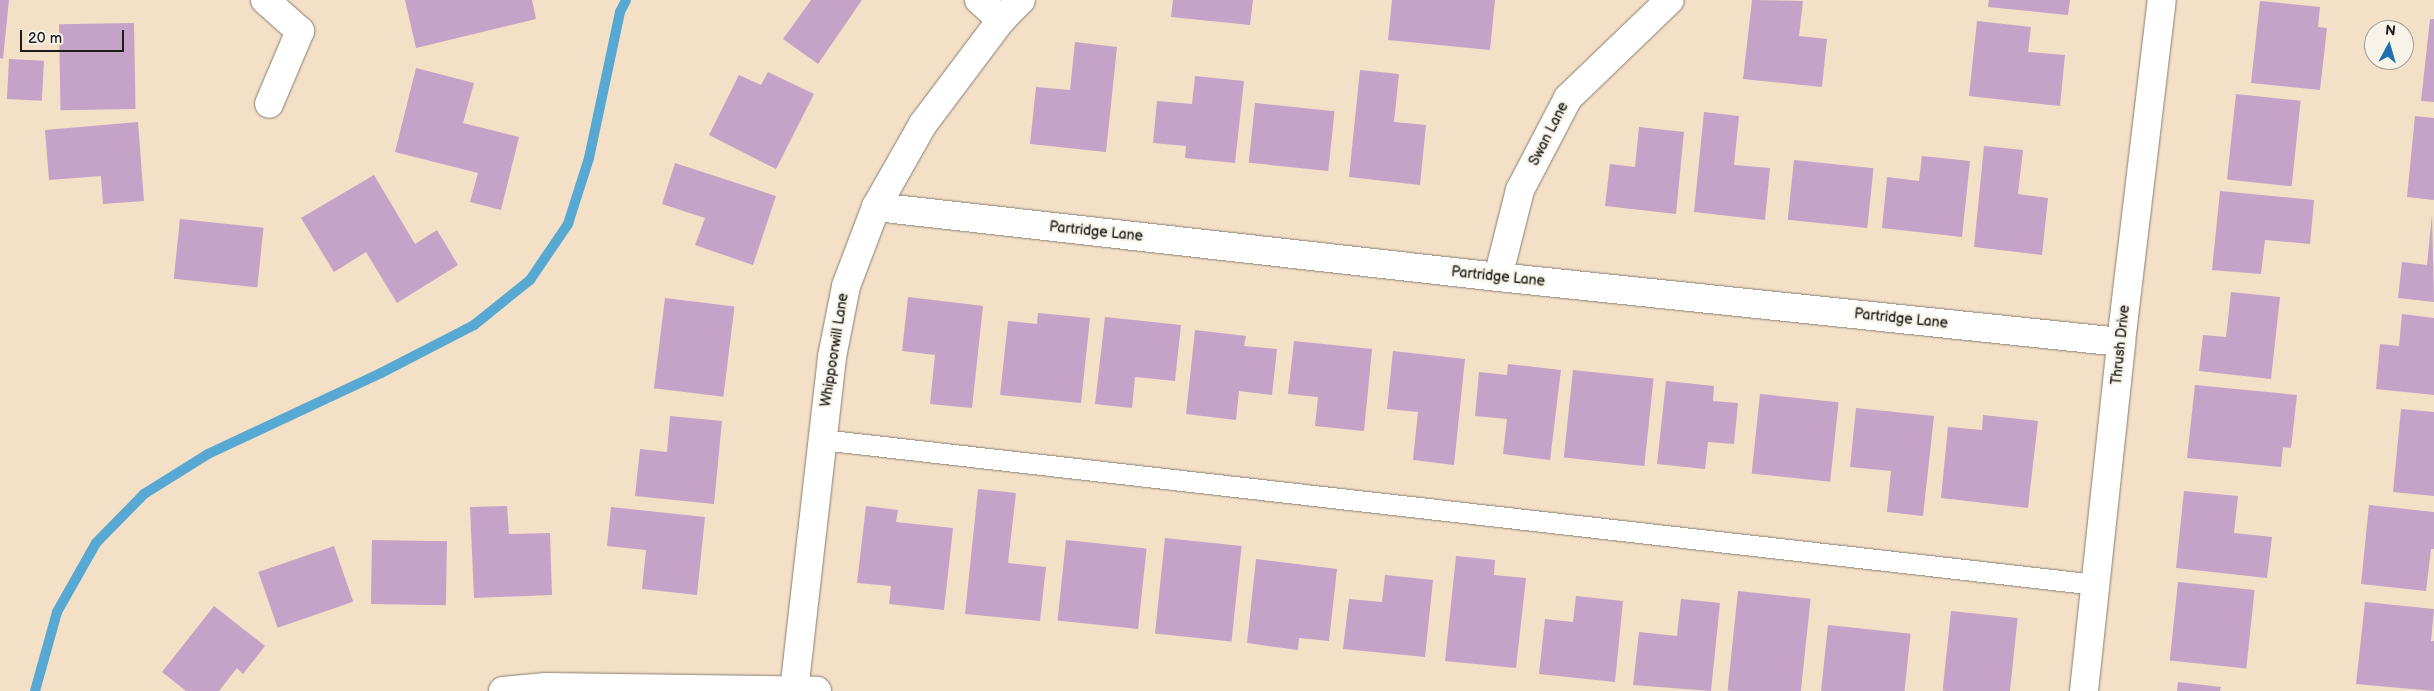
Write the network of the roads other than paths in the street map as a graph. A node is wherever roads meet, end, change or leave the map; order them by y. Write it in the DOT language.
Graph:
graph roads {
  1 [pos="265,0"];
  2 [pos="979,0"];
  3 [pos="1021,0"];
  4 [pos="1670,0"];
  5 [pos="2162,0"];
  6 [pos="1001,20"];
  7 [pos="269,104"];
  8 [pos="876,207"];
  9 [pos="1498,277"];
  10 [pos="2121,342"];
  11 [pos="822,440"];
  12 [pos="2096,585"];
  13 [pos="546,689"];
  14 [pos="801,690"];
  15 [pos="503,691"];
  16 [pos="2084,691"];
  1 -- 7 [label="street"];
  2 -- 6 [label="street"];
  3 -- 6 [label="street, Whippoorwill Lane"];
  4 -- 9 [label="street, Swan Lane"];
  5 -- 10 [label="street, Thrush Drive"];
  6 -- 8 [label="street, Whippoorwill Lane"];
  8 -- 9 [label="street, Partridge Lane"];
  8 -- 11 [label="street, Whippoorwill Lane"];
  9 -- 10 [label="street, Partridge Lane"];
  10 -- 12 [label="street, Thrush Drive"];
  11 -- 12 [label="lane"];
  11 -- 14 [label="street, Whippoorwill Lane"];
  12 -- 16 [label="street, Thrush Drive"];
  13 -- 14 [label="street"];
  13 -- 15 [label="street"];
}
